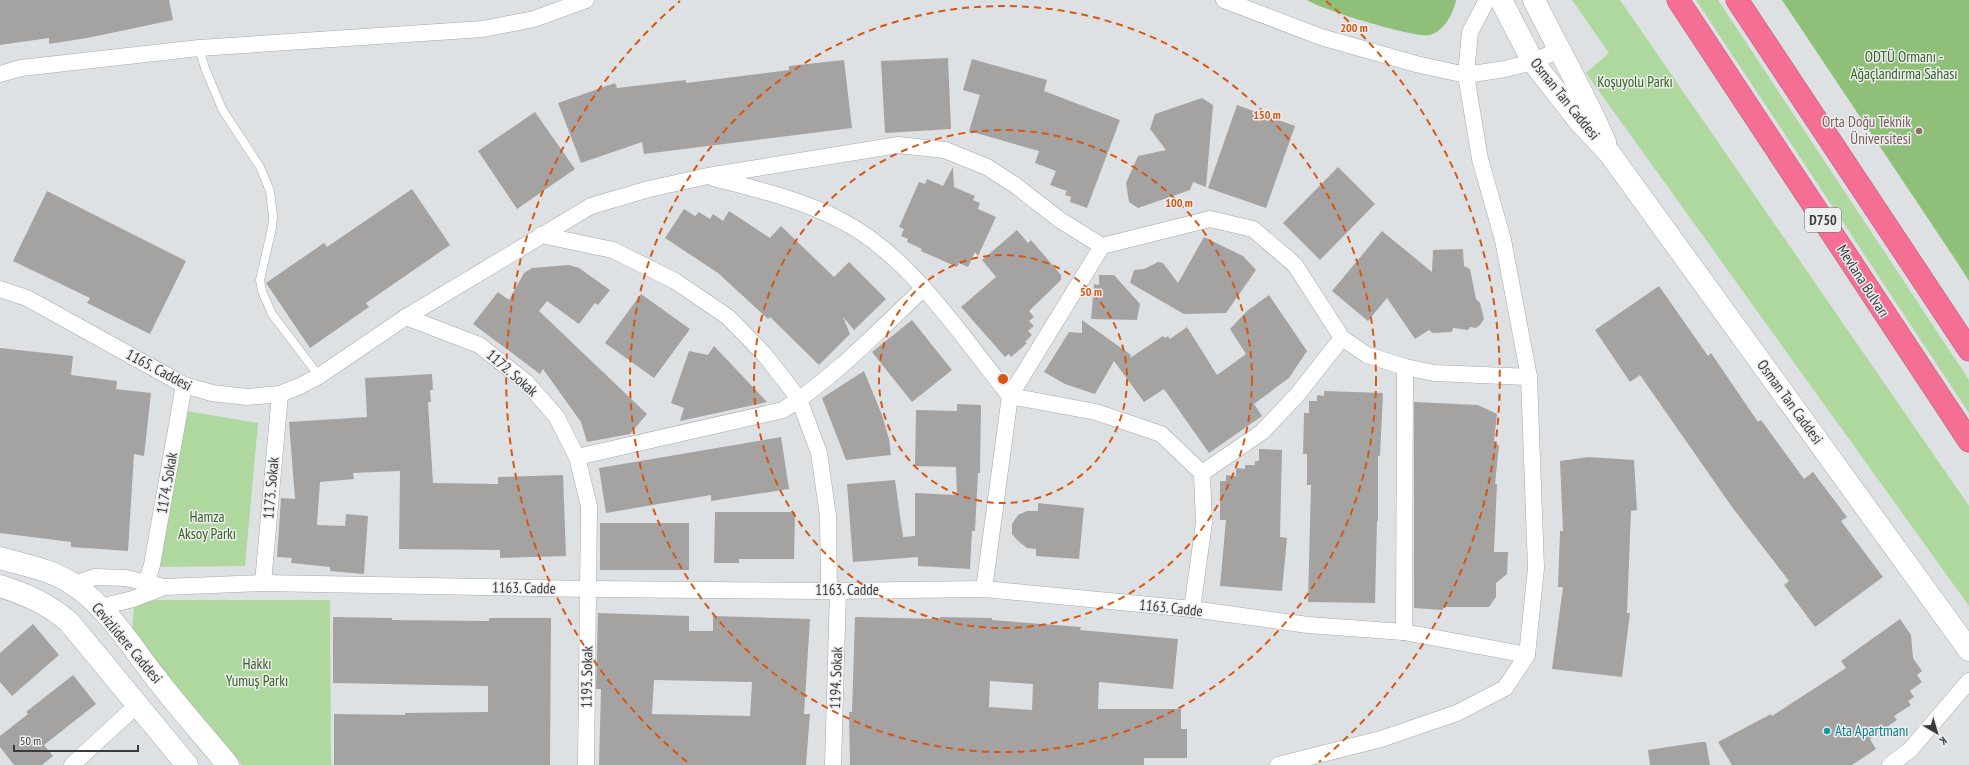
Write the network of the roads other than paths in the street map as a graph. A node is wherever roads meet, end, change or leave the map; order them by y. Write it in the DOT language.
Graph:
graph roads {
  1 [pos="586,0"];
  2 [pos="1224,0"];
  3 [pos="1487,0"];
  4 [pos="1501,0"];
  5 [pos="1534,0"];
  6 [pos="1678,0"];
  7 [pos="1737,0"];
  8 [pos="199,48"];
  9 [pos="1558,50"];
  10 [pos="1534,62"];
  11 [pos="0,74"];
  12 [pos="1466,74"];
  13 [pos="1610,154"];
  14 [pos="708,176"];
  15 [pos="541,235"];
  16 [pos="1102,246"];
  17 [pos="924,288"];
  18 [pos="0,290"];
  19 [pos="406,317"];
  20 [pos="1342,338"];
  21 [pos="1969,350"];
  22 [pos="1405,367"];
  23 [pos="319,376"];
  24 [pos="1530,377"];
  25 [pos="184,385"];
  26 [pos="280,394"];
  27 [pos="1010,396"];
  28 [pos="799,399"];
  29 [pos="1969,441"];
  30 [pos="577,457"];
  31 [pos="1202,473"];
  32 [pos="0,558"];
  33 [pos="147,581"];
  34 [pos="263,583"];
  35 [pos="74,584"];
  36 [pos="0,586"];
  37 [pos="164,586"];
  38 [pos="984,588"];
  39 [pos="589,589"];
  40 [pos="834,590"];
  41 [pos="41,602"];
  42 [pos="100,607"];
  43 [pos="1192,609"];
  44 [pos="69,622"];
  45 [pos="1404,632"];
  46 [pos="1969,650"];
  47 [pos="1527,655"];
  48 [pos="1969,681"];
  49 [pos="137,705"];
  50 [pos="72,765"];
  51 [pos="187,765"];
  52 [pos="228,765"];
  53 [pos="586,765"];
  54 [pos="833,765"];
  55 [pos="1278,765"];
  56 [pos="1890,765"];
  1 -- 8 [label="street"];
  2 -- 12 [label="street"];
  3 -- 12 [label="street"];
  4 -- 10 [label="street, Osman Tan Caddesi"];
  5 -- 9 [label="street, Osman Tan Caddesi"];
  6 -- 29 [label="highway, Mevlana Bulvarı / D750"];
  7 -- 21 [label="highway"];
  8 -- 11 [label="street"];
  8 -- 23 [label="lane"];
  9 -- 10 [label="street"];
  9 -- 13 [label="street, Osman Tan Caddesi"];
  10 -- 12 [label="street"];
  10 -- 13 [label="street, Osman Tan Caddesi"];
  12 -- 24 [label="street"];
  13 -- 46 [label="street, Osman Tan Caddesi"];
  14 -- 15 [label="street, 1165. Caddesi"];
  14 -- 16 [label="street, 1165. Caddesi"];
  14 -- 17 [label="street"];
  15 -- 19 [label="street, 1165. Caddesi"];
  15 -- 28 [label="street, 1194. Sokak"];
  16 -- 20 [label="street"];
  16 -- 27 [label="street"];
  17 -- 27 [label="street"];
  17 -- 28 [label="street"];
  18 -- 25 [label="street, 1165. Caddesi"];
  19 -- 23 [label="street, 1165. Caddesi"];
  19 -- 30 [label="street, 1172. Sokak"];
  20 -- 22 [label="street"];
  20 -- 31 [label="street"];
  22 -- 24 [label="street"];
  22 -- 45 [label="street"];
  23 -- 26 [label="street, 1165. Caddesi"];
  24 -- 47 [label="street"];
  25 -- 26 [label="street, 1165. Caddesi"];
  25 -- 33 [label="street, 1174. Sokak"];
  26 -- 34 [label="street, 1173. Sokak"];
  27 -- 31 [label="street"];
  27 -- 38 [label="street"];
  28 -- 30 [label="street"];
  28 -- 40 [label="street, 1194. Sokak"];
  30 -- 39 [label="street, 1172. Sokak"];
  31 -- 43 [label="street"];
  32 -- 35 [label="street, Cevizlidere Caddesi"];
  33 -- 35 [label="street, 1163. Cadde"];
  33 -- 37 [label="street, 1163. Cadde"];
  34 -- 37 [label="street, 1163. Cadde"];
  34 -- 39 [label="street, 1163. Cadde"];
  35 -- 41 [label="street"];
  35 -- 42 [label="street, Cevizlidere Caddesi"];
  36 -- 41 [label="street, Cevizlidere Caddesi"];
  37 -- 42 [label="street, 1163. Cadde"];
  38 -- 40 [label="street, 1163. Cadde"];
  38 -- 43 [label="street, 1163. Cadde"];
  39 -- 40 [label="street, 1163. Cadde"];
  39 -- 53 [label="street, 1193. Sokak"];
  40 -- 54 [label="street, 1194. Sokak"];
  41 -- 44 [label="street, Cevizlidere Caddesi"];
  42 -- 44 [label="street"];
  42 -- 52 [label="street, Cevizlidere Caddesi"];
  43 -- 45 [label="street, 1163. Cadde"];
  44 -- 49 [label="street, Cevizlidere Caddesi"];
  45 -- 47 [label="street, 1163. Cadde"];
  47 -- 55 [label="street"];
  48 -- 56 [label="street"];
  49 -- 50 [label="street"];
  49 -- 51 [label="street, Cevizlidere Caddesi"];
}
